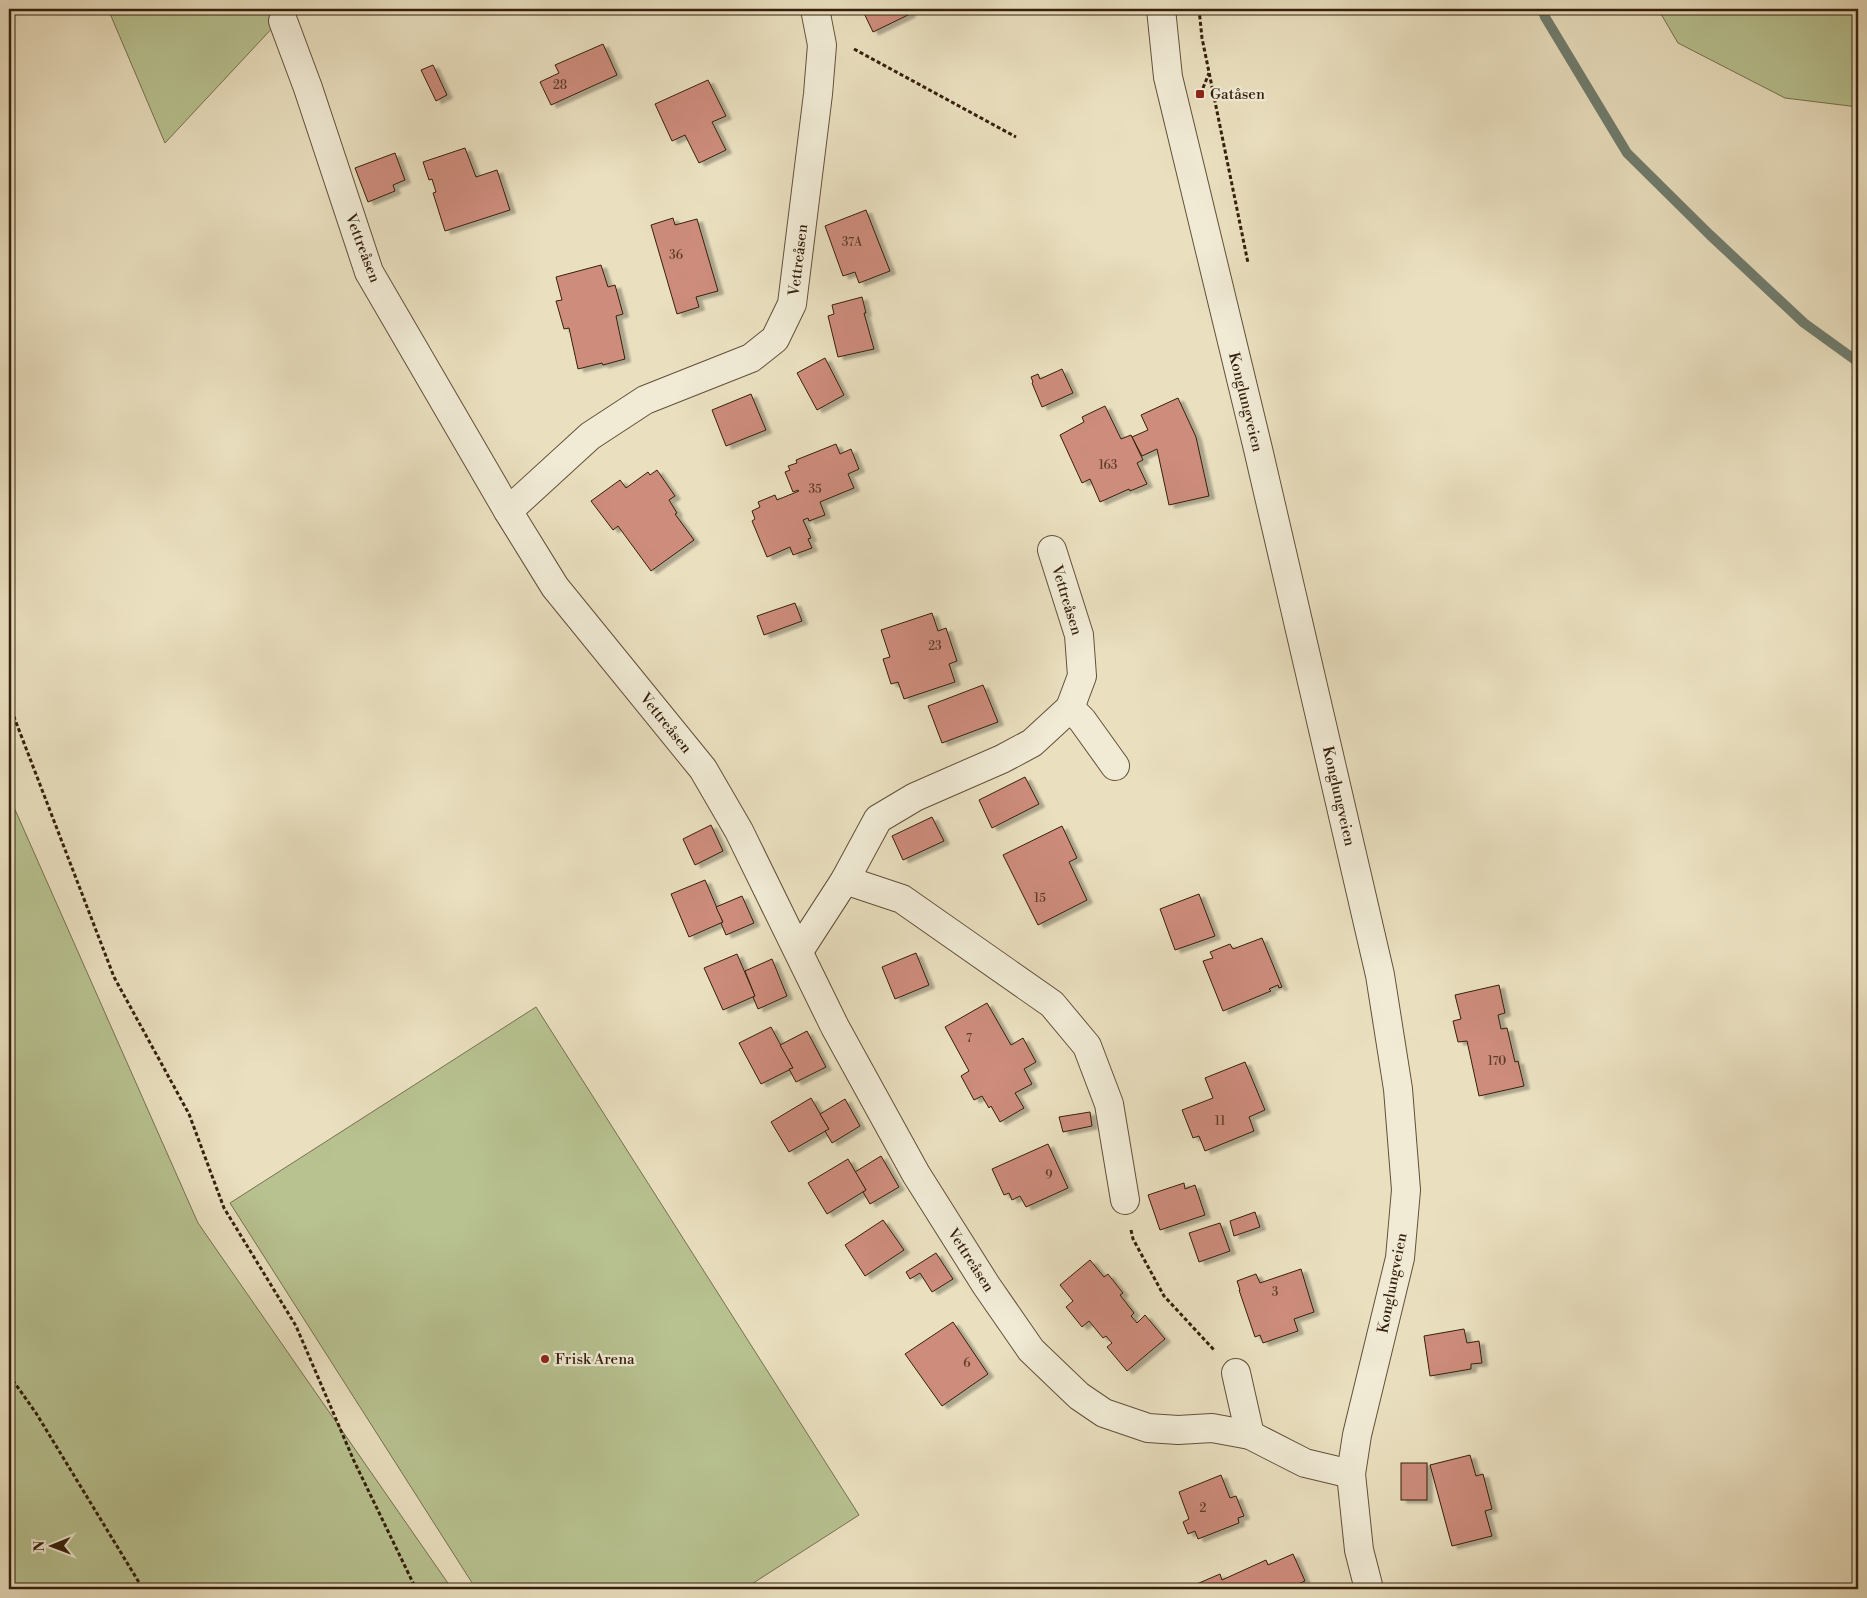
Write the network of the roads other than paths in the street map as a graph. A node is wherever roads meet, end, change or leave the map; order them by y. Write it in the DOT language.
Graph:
graph roads {
  1 [pos="815,9"];
  2 [pos="1161,9"];
  3 [pos="283,21"];
  4 [pos="508,511"];
  5 [pos="1052,550"];
  6 [pos="1070,708"];
  7 [pos="1114,766"];
  8 [pos="845,880"];
  9 [pos="799,951"];
  10 [pos="1125,1200"];
  11 [pos="1236,1373"];
  12 [pos="1250,1435"];
  13 [pos="1351,1474"];
  14 [pos="1369,1589"];
  1 -- 4 [label="street, Vettreåsen"];
  2 -- 13 [label="street, Konglungveien"];
  3 -- 4 [label="street, Vettreåsen"];
  4 -- 9 [label="street, Vettreåsen"];
  5 -- 6 [label="street, Vettreåsen"];
  6 -- 7 [label="street"];
  6 -- 8 [label="street, Vettreåsen"];
  8 -- 9 [label="street, Vettreåsen"];
  8 -- 10 [label="street"];
  9 -- 12 [label="street, Vettreåsen"];
  11 -- 12 [label="street"];
  12 -- 13 [label="street, Vettreåsen"];
  13 -- 14 [label="street, Konglungveien"];
}
